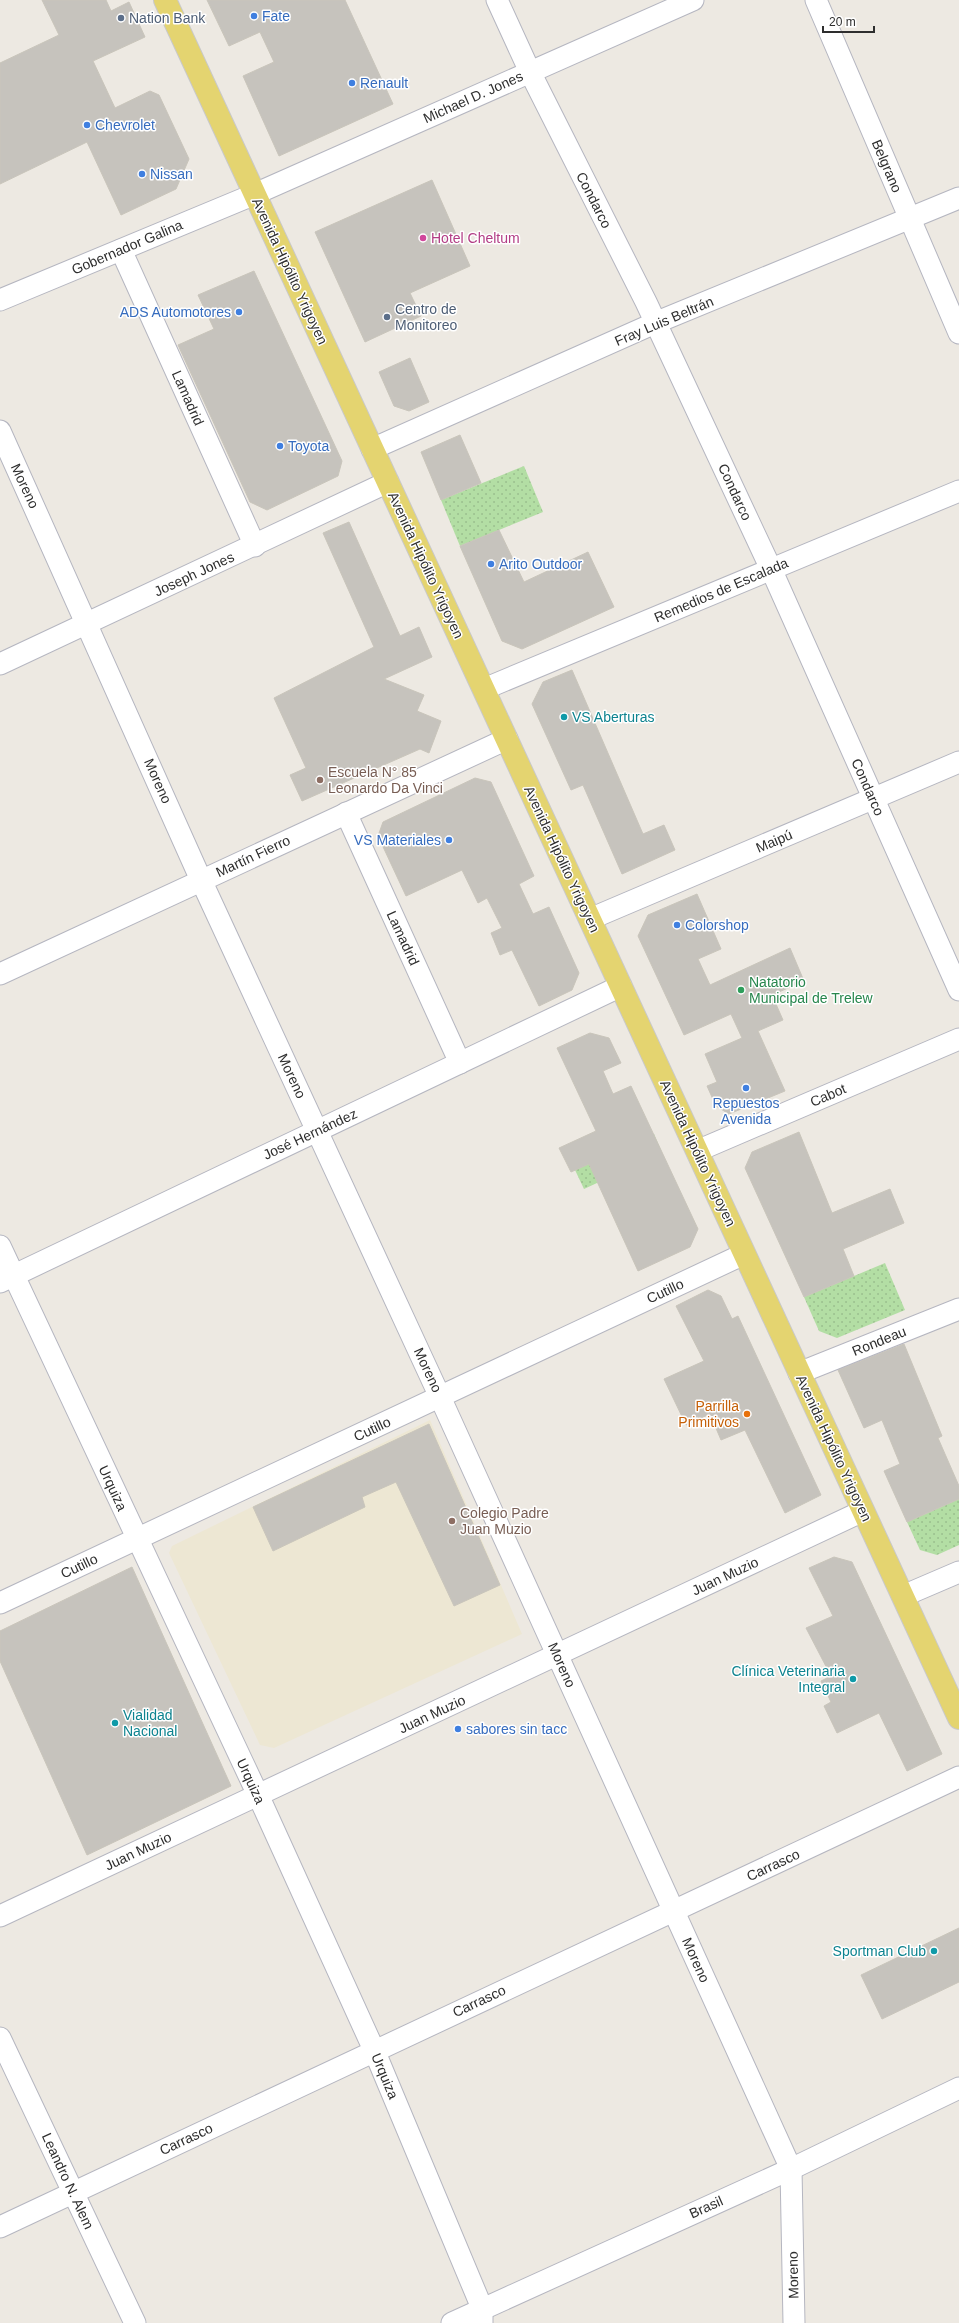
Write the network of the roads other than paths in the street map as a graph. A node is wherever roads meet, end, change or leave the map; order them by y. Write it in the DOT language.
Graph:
graph roads {
  1 [pos="165,0"];
  2 [pos="497,0"];
  3 [pos="693,0"];
  4 [pos="816,0"];
  5 [pos="530,72"];
  6 [pos="255,194"];
  7 [pos="959,198"];
  8 [pos="910,219"];
  9 [pos="120,250"];
  10 [pos="0,300"];
  11 [pos="656,324"];
  12 [pos="959,333"];
  13 [pos="0,432"];
  14 [pos="372,449"];
  15 [pos="388,482"];
  16 [pos="959,491"];
  17 [pos="255,546"];
  18 [pos="771,569"];
  19 [pos="88,625"];
  20 [pos="0,664"];
  21 [pos="484,689"];
  22 [pos="507,739"];
  23 [pos="959,762"];
  24 [pos="873,799"];
  25 [pos="346,814"];
  26 [pos="201,880"];
  27 [pos="590,919"];
  28 [pos="0,974"];
  29 [pos="621,986"];
  30 [pos="959,990"];
  31 [pos="959,1039"];
  32 [pos="460,1063"];
  33 [pos="318,1131"];
  34 [pos="697,1151"];
  35 [pos="0,1246"];
  36 [pos="744,1254"];
  37 [pos="7,1279"];
  38 [pos="959,1309"];
  39 [pos="799,1373"];
  40 [pos="440,1397"];
  41 [pos="864,1511"];
  42 [pos="137,1540"];
  43 [pos="959,1572"];
  44 [pos="903,1596"];
  45 [pos="0,1603"];
  46 [pos="557,1655"];
  47 [pos="959,1718"];
  48 [pos="959,1777"];
  49 [pos="258,1795"];
  50 [pos="674,1912"];
  51 [pos="0,1916"];
  52 [pos="0,2038"];
  53 [pos="374,2050"];
  54 [pos="959,2088"];
  55 [pos="791,2169"];
  56 [pos="74,2192"];
  57 [pos="0,2227"];
  58 [pos="482,2316"];
  59 [pos="136,2323"];
  60 [pos="452,2323"];
  61 [pos="794,2323"];
  1 -- 6 [label="main road, Avenida Hipólito Yrigoyen"];
  2 -- 5 [label="street, Condarco"];
  3 -- 5 [label="street, Michael D. Jones"];
  4 -- 8 [label="street, Belgrano"];
  5 -- 6 [label="street, Michael D. Jones"];
  5 -- 11 [label="street, Condarco"];
  6 -- 9 [label="street, Gobernador Galina"];
  6 -- 14 [label="main road, Avenida Hipólito Yrigoyen"];
  7 -- 8 [label="street, Fray Luis Beltrán"];
  8 -- 11 [label="street, Fray Luis Beltrán"];
  8 -- 12 [label="street, Belgrano"];
  9 -- 10 [label="street, Gobernador Galina"];
  9 -- 17 [label="street, Lamadrid"];
  11 -- 14 [label="street, Fray Luis Beltrán"];
  11 -- 18 [label="street, Condarco"];
  13 -- 19 [label="street, Moreno"];
  14 -- 15 [label="main road, Avenida Hipólito Yrigoyen"];
  15 -- 17 [label="street, Joseph Jones"];
  15 -- 21 [label="main road, Avenida Hipólito Yrigoyen"];
  16 -- 18 [label="street, Remedios de Escalada"];
  17 -- 19 [label="street, Joseph Jones"];
  18 -- 21 [label="street, Remedios de Escalada"];
  18 -- 24 [label="street, Condarco"];
  19 -- 20 [label="street, Joseph Jones"];
  19 -- 26 [label="street, Moreno"];
  21 -- 22 [label="main road, Avenida Hipólito Yrigoyen"];
  22 -- 25 [label="street, Martín Fierro"];
  22 -- 27 [label="main road, Avenida Hipólito Yrigoyen"];
  23 -- 24 [label="street, Maipú"];
  24 -- 27 [label="street, Maipú"];
  24 -- 30 [label="street, Condarco"];
  25 -- 26 [label="street, Martín Fierro"];
  25 -- 32 [label="street, Lamadrid"];
  26 -- 28 [label="street, Martín Fierro"];
  26 -- 33 [label="street, Moreno"];
  27 -- 29 [label="main road, Avenida Hipólito Yrigoyen"];
  29 -- 32 [label="street, José Hernández"];
  29 -- 34 [label="main road, Avenida Hipólito Yrigoyen"];
  31 -- 34 [label="street, Cabot"];
  32 -- 33 [label="street, José Hernández"];
  33 -- 37 [label="street, José Hernández"];
  33 -- 40 [label="street, Moreno"];
  34 -- 36 [label="main road, Avenida Hipólito Yrigoyen"];
  35 -- 37 [label="street, Urquiza"];
  36 -- 39 [label="main road, Avenida Hipólito Yrigoyen"];
  36 -- 40 [label="street, Cutillo"];
  37 -- 42 [label="street, Urquiza"];
  38 -- 39 [label="street, Rondeau"];
  39 -- 41 [label="main road, Avenida Hipólito Yrigoyen"];
  40 -- 42 [label="street, Cutillo"];
  40 -- 46 [label="street, Moreno"];
  41 -- 44 [label="main road, Avenida Hipólito Yrigoyen"];
  41 -- 46 [label="street, Juan Muzio"];
  42 -- 45 [label="street, Cutillo"];
  42 -- 49 [label="street, Urquiza"];
  43 -- 44 [label="street"];
  44 -- 47 [label="main road, Avenida Hipólito Yrigoyen"];
  46 -- 49 [label="street, Juan Muzio"];
  46 -- 50 [label="street, Moreno"];
  48 -- 50 [label="street, Carrasco"];
  49 -- 51 [label="street, Juan Muzio"];
  49 -- 53 [label="street, Urquiza"];
  50 -- 53 [label="street, Carrasco"];
  50 -- 55 [label="street, Moreno"];
  52 -- 56 [label="street, Leandro N. Alem"];
  53 -- 56 [label="street, Carrasco"];
  53 -- 58 [label="street, Urquiza"];
  54 -- 55 [label="street, Brasil"];
  55 -- 58 [label="street, Brasil"];
  55 -- 61 [label="street, Moreno"];
  56 -- 57 [label="street, Carrasco"];
  56 -- 59 [label="street, Leandro N. Alem"];
  58 -- 60 [label="street, Brasil"];
}
